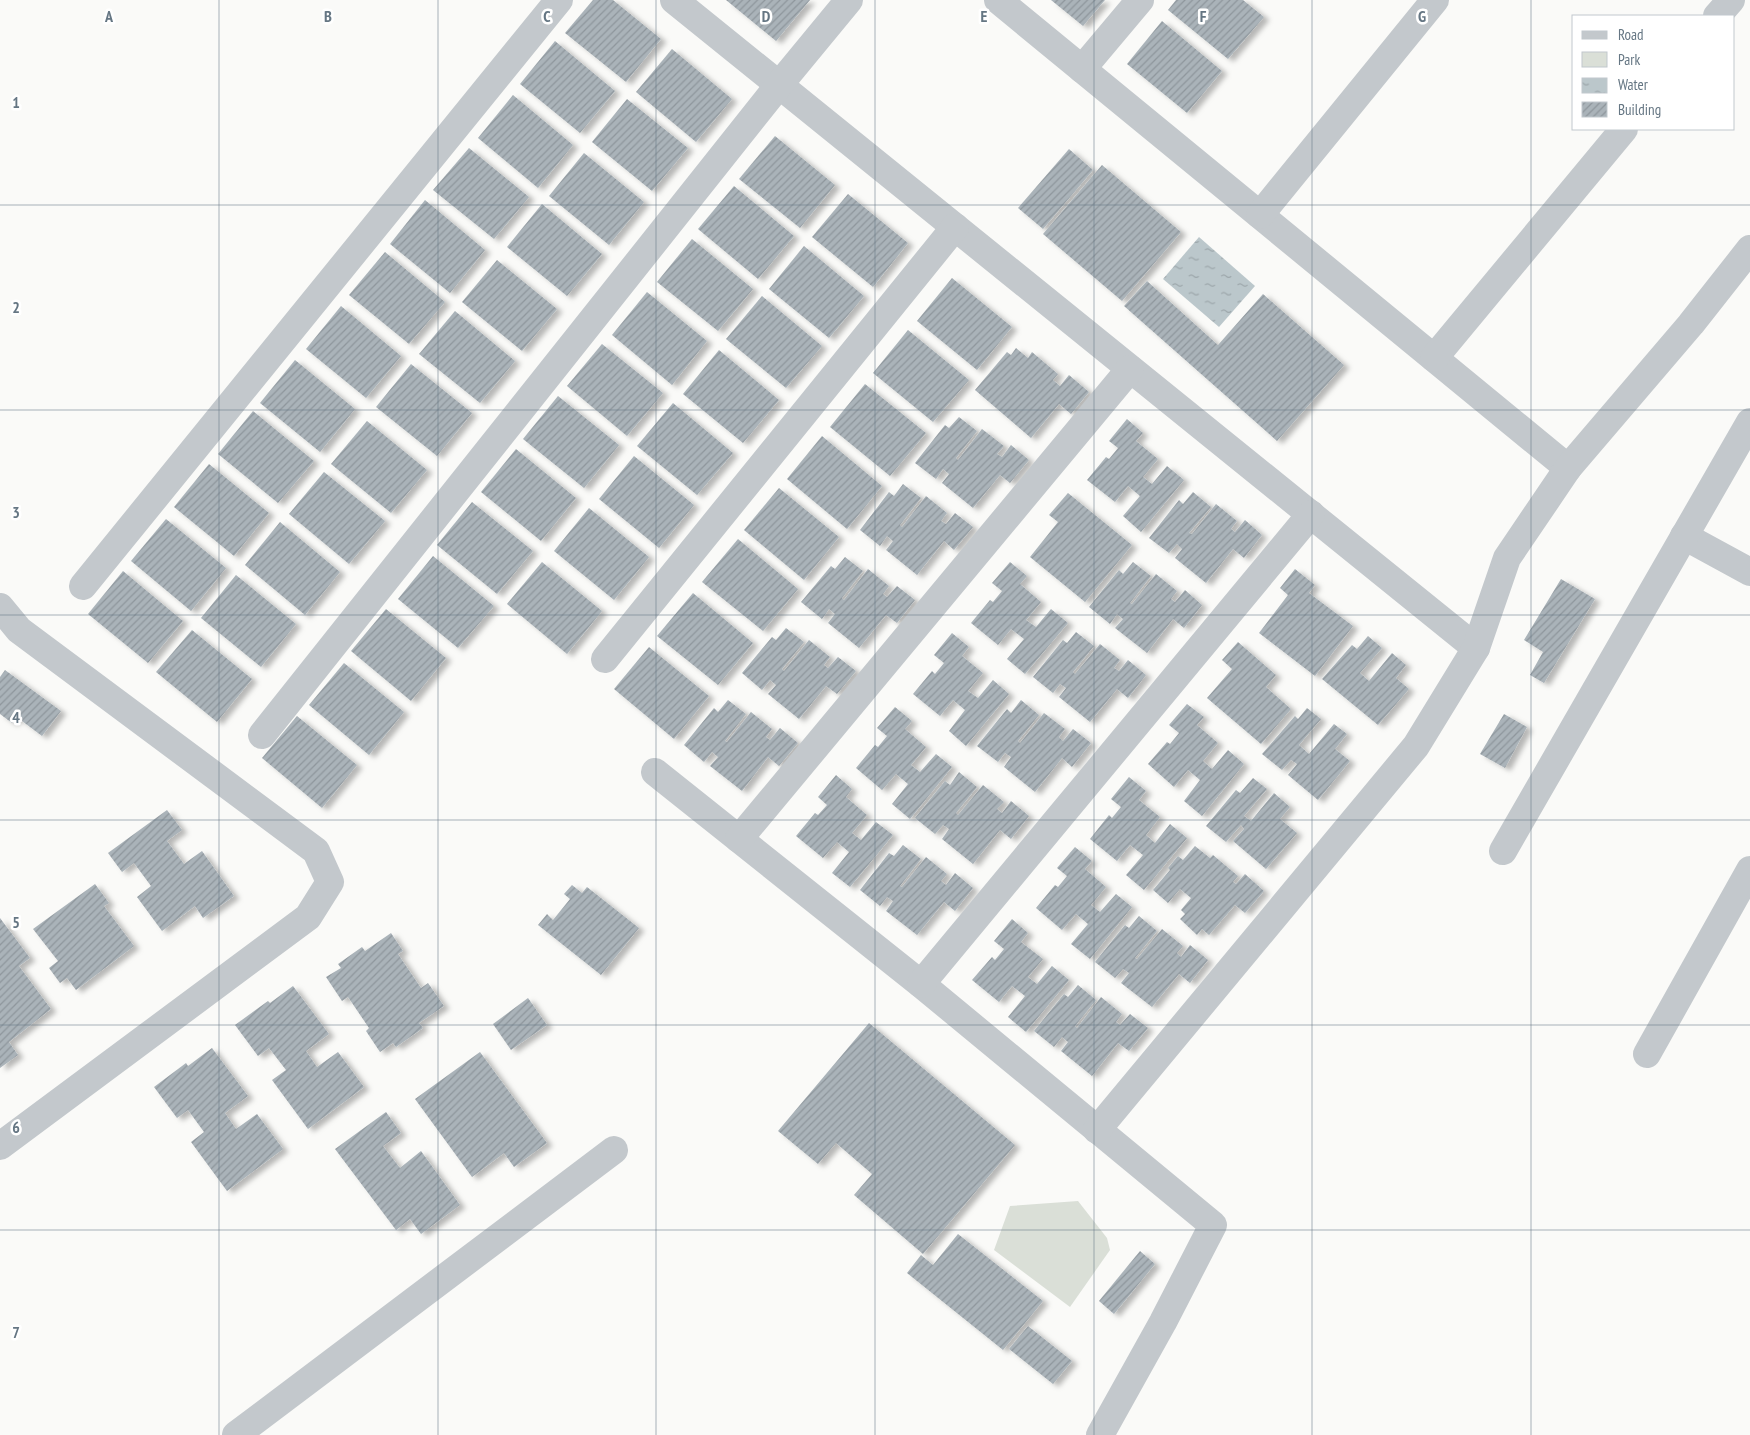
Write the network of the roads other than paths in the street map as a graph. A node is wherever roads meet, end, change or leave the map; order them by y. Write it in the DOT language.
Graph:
graph roads {
  1 [pos="559,0"];
  2 [pos="674,0"];
  3 [pos="849,0"];
  4 [pos="998,0"];
  5 [pos="1140,0"];
  6 [pos="1436,0"];
  7 [pos="1731,0"];
  8 [pos="1718,15"];
  9 [pos="1082,69"];
  10 [pos="779,85"];
  11 [pos="1623,130"];
  12 [pos="1260,215"];
  13 [pos="955,227"];
  14 [pos="1750,249"];
  15 [pos="1434,358"];
  16 [pos="1130,369"];
  17 [pos="1750,422"];
  18 [pos="1568,468"];
  19 [pos="1311,514"];
  20 [pos="1684,536"];
  21 [pos="1750,572"];
  22 [pos="83,586"];
  23 [pos="0,607"];
  24 [pos="1476,648"];
  25 [pos="606,659"];
  26 [pos="262,735"];
  27 [pos="655,772"];
  28 [pos="740,839"];
  29 [pos="1503,851"];
  30 [pos="1750,870"];
  31 [pos="921,984"];
  32 [pos="1647,1054"];
  33 [pos="1097,1130"];
  34 [pos="0,1146"];
  35 [pos="614,1150"];
  36 [pos="236,1435"];
  37 [pos="1100,1435"];
  1 -- 22 [label="street"];
  2 -- 10 [label="street"];
  3 -- 10 [label="street"];
  4 -- 9 [label="street"];
  5 -- 9 [label="street"];
  6 -- 12 [label="street"];
  7 -- 8 [label="street"];
  9 -- 12 [label="street"];
  10 -- 13 [label="street"];
  10 -- 26 [label="street"];
  11 -- 15 [label="street"];
  12 -- 15 [label="street"];
  13 -- 16 [label="street"];
  13 -- 25 [label="street"];
  14 -- 18 [label="street"];
  15 -- 18 [label="street"];
  16 -- 19 [label="street"];
  16 -- 28 [label="street"];
  17 -- 20 [label="street"];
  18 -- 24 [label="street"];
  19 -- 24 [label="street"];
  19 -- 31 [label="street"];
  20 -- 21 [label="street"];
  20 -- 29 [label="street"];
  23 -- 34 [label="street"];
  24 -- 33 [label="street"];
  27 -- 28 [label="street"];
  28 -- 31 [label="street"];
  30 -- 32 [label="street"];
  31 -- 33 [label="street"];
  33 -- 37 [label="street"];
  35 -- 36 [label="street"];
}
